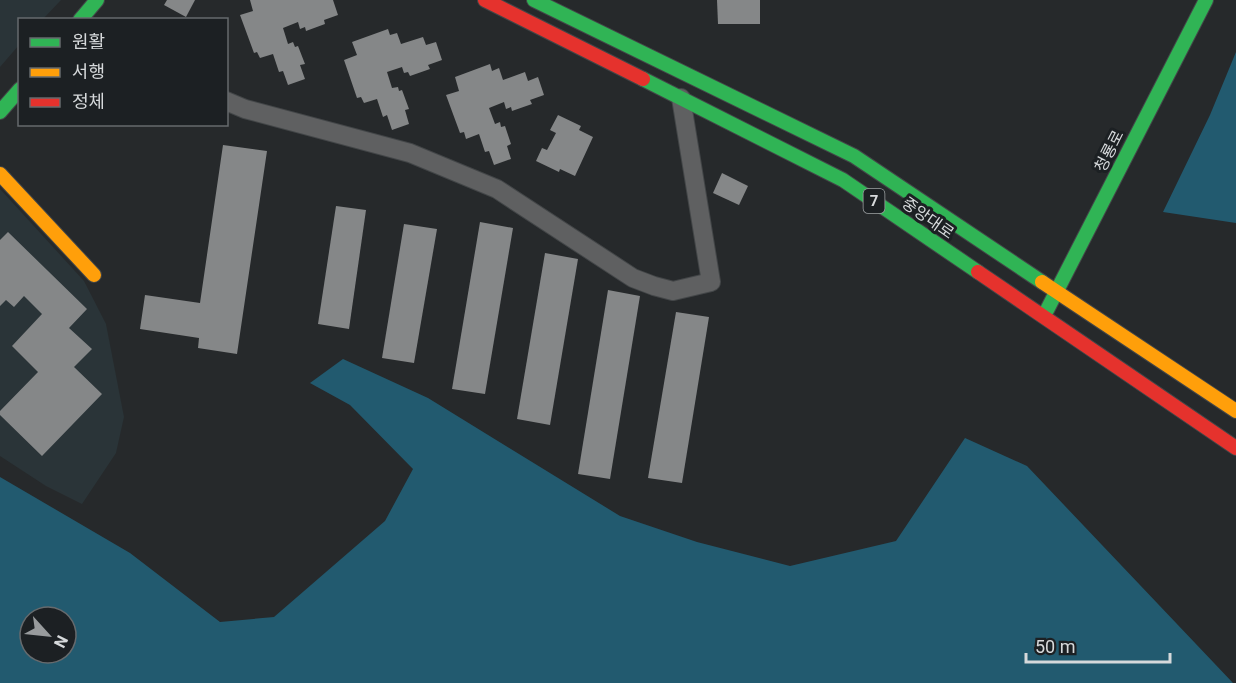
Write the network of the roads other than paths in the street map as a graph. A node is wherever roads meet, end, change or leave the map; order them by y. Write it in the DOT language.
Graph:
graph roads {
  1 [pos="97,0"];
  2 [pos="485,0"];
  3 [pos="534,0"];
  4 [pos="1206,0"];
  5 [pos="82,18"];
  6 [pos="18,91"];
  7 [pos="681,98"];
  8 [pos="228,102"];
  9 [pos="0,112"];
  10 [pos="0,174"];
  11 [pos="94,275"];
  12 [pos="1056,292"];
  13 [pos="1043,318"];
  14 [pos="1236,411"];
  15 [pos="1236,448"];
  1 -- 5 [label="main road"];
  2 -- 7 [label="main road, 중앙대로 / 7"];
  3 -- 12 [label="main road, 중앙대로 / 7"];
  4 -- 12 [label="main road, 청룡로"];
  6 -- 9 [label="main road"];
  7 -- 8 [label="street"];
  7 -- 13 [label="main road, 중앙대로 / 7"];
  10 -- 11 [label="main road"];
  12 -- 13 [label="main road, 청룡로"];
  12 -- 14 [label="main road, 중앙대로 / 7"];
  13 -- 15 [label="main road, 중앙대로 / 7"];
}
